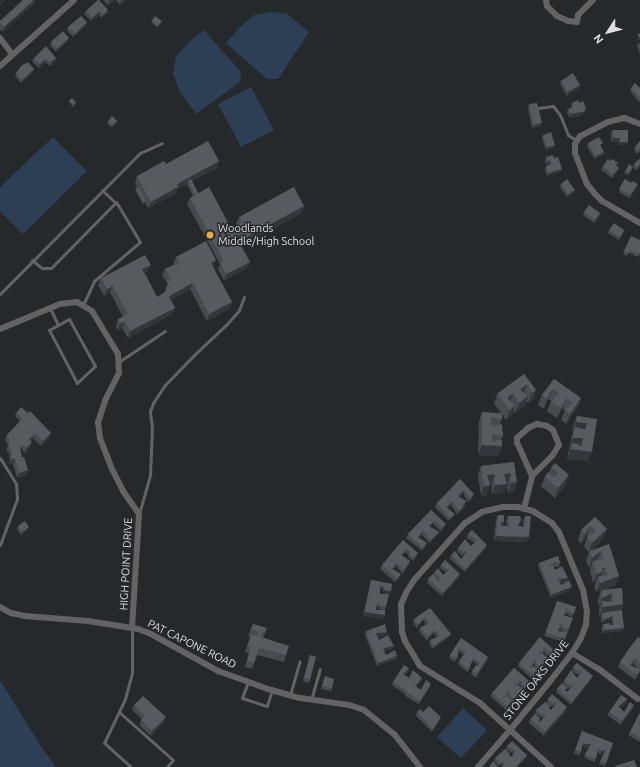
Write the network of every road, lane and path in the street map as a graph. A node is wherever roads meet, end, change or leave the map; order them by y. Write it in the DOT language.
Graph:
graph roads {
  1 [pos="74,0"];
  2 [pos="546,0"];
  3 [pos="593,0"];
  4 [pos="0,38"];
  5 [pos="12,54"];
  6 [pos="0,66"];
  7 [pos="538,108"];
  8 [pos="640,124"];
  9 [pos="576,140"];
  10 [pos="162,143"];
  11 [pos="102,190"];
  12 [pos="116,202"];
  13 [pos="640,224"];
  14 [pos="32,260"];
  15 [pos="0,294"];
  16 [pos="244,297"];
  17 [pos="83,305"];
  18 [pos="50,308"];
  19 [pos="58,325"];
  20 [pos="0,329"];
  21 [pos="165,331"];
  22 [pos="120,361"];
  23 [pos="0,458"];
  24 [pos="532,476"];
  25 [pos="524,509"];
  26 [pos="139,514"];
  27 [pos="0,545"];
  28 [pos="0,607"];
  29 [pos="132,628"];
  30 [pos="572,652"];
  31 [pos="300,661"];
  32 [pos="320,669"];
  33 [pos="248,682"];
  34 [pos="272,690"];
  35 [pos="290,695"];
  36 [pos="639,698"];
  37 [pos="311,700"];
  38 [pos="119,712"];
  39 [pos="510,730"];
  40 [pos="131,767"];
  41 [pos="167,767"];
  42 [pos="420,767"];
  43 [pos="478,767"];
  44 [pos="551,767"];
  1 -- 5 [label="street"];
  2 -- 3 [label="street"];
  4 -- 5 [label="street"];
  5 -- 6 [label="street"];
  7 -- 9 [label="lane"];
  8 -- 9 [label="street"];
  9 -- 13 [label="street"];
  10 -- 11 [label="lane"];
  11 -- 12 [label="lane"];
  11 -- 14 [label="lane"];
  12 -- 14 [label="lane"];
  12 -- 17 [label="lane"];
  14 -- 15 [label="lane"];
  16 -- 26 [label="lane"];
  17 -- 18 [label="street"];
  17 -- 22 [label="street"];
  18 -- 19 [label="lane"];
  18 -- 20 [label="street"];
  19 -- 19 [label="lane"];
  21 -- 22 [label="lane"];
  22 -- 26 [label="street, HIGH POINT DRIVE"];
  23 -- 27 [label="lane"];
  24 -- 24 [label="street"];
  24 -- 25 [label="street"];
  25 -- 30 [label="street, STONE OAKS DRIVE"];
  25 -- 39 [label="street, STONE OAKS DRIVE"];
  26 -- 29 [label="street, HIGH POINT DRIVE"];
  28 -- 29 [label="street, PAT CAPONE ROAD"];
  29 -- 33 [label="street, PAT CAPONE ROAD"];
  29 -- 38 [label="lane"];
  30 -- 36 [label="street"];
  30 -- 39 [label="street, STONE OAKS DRIVE"];
  31 -- 35 [label="lane"];
  32 -- 37 [label="lane"];
  33 -- 34 [label="street, PAT CAPONE ROAD"];
  33 -- 34 [label="lane"];
  34 -- 35 [label="street, PAT CAPONE ROAD"];
  35 -- 37 [label="street, PAT CAPONE ROAD"];
  37 -- 42 [label="street, PAT CAPONE ROAD"];
  38 -- 40 [label="lane"];
  38 -- 41 [label="lane"];
  39 -- 43 [label="street, STONE OAKS DRIVE"];
  39 -- 44 [label="street"];
}
